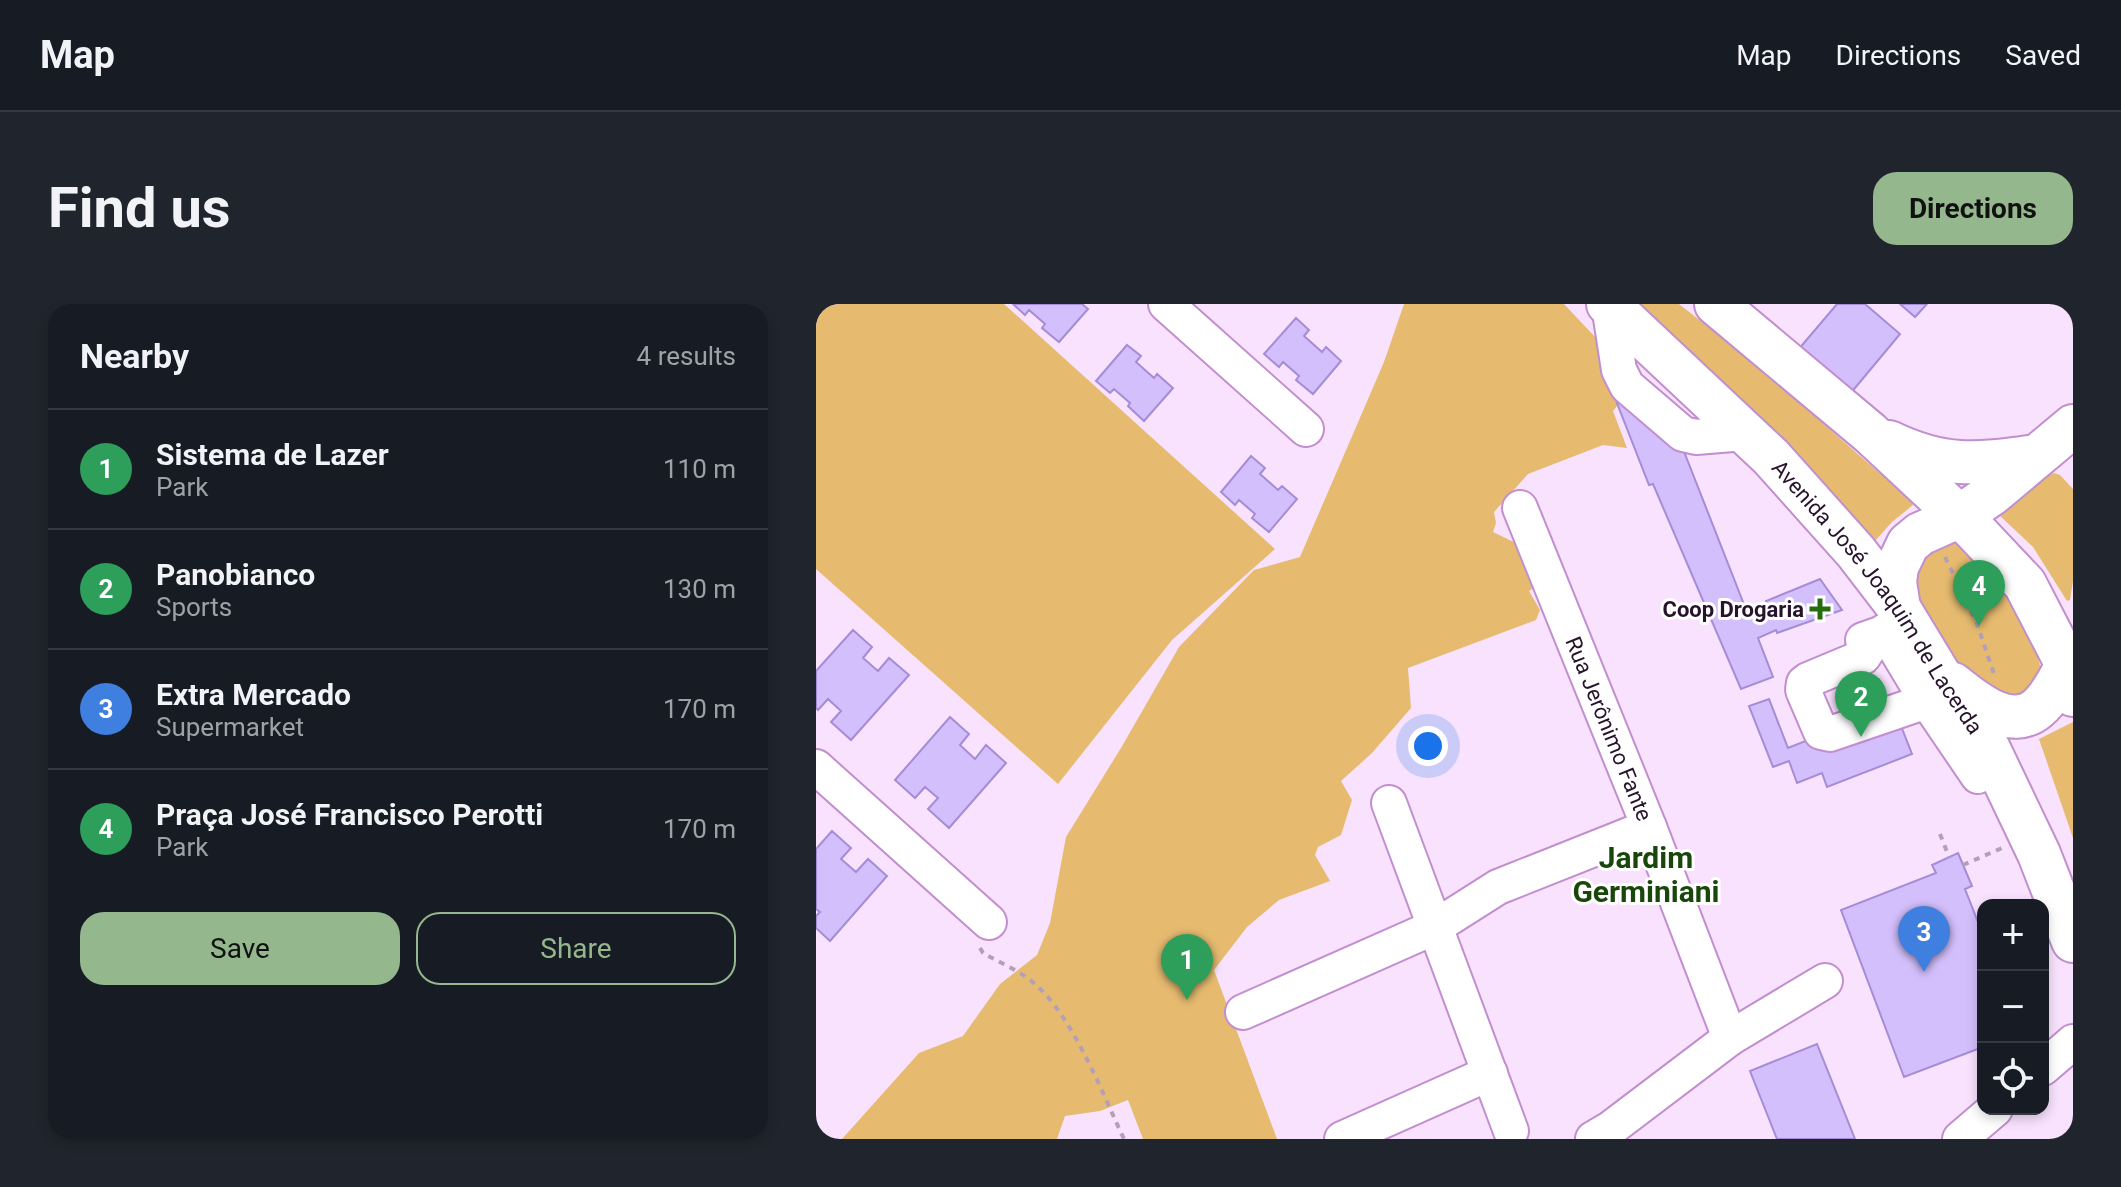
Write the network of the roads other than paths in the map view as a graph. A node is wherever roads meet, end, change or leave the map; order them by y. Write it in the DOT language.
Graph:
graph roads {
  1 [pos="1166,304"];
  2 [pos="1608,304"];
  3 [pos="1722,306"];
  4 [pos="2073,426"];
  5 [pos="1306,429"];
  6 [pos="1870,433"];
  7 [pos="2036,456"];
  8 [pos="1520,508"];
  9 [pos="1960,516"];
  10 [pos="1898,621"];
  11 [pos="2070,680"];
  12 [pos="1933,687"];
  13 [pos="816,767"];
  14 [pos="1978,776"];
  15 [pos="1389,803"];
  16 [pos="1649,827"];
  17 [pos="1435,927"];
  18 [pos="983,933"];
  19 [pos="2073,941"];
  20 [pos="1825,981"];
  21 [pos="1243,1012"];
  22 [pos="1730,1038"];
  23 [pos="2073,1042"];
  24 [pos="2049,1063"];
  25 [pos="1490,1073"];
  26 [pos="1988,1115"];
  27 [pos="1511,1131"];
  28 [pos="1605,1136"];
  29 [pos="1342,1139"];
  30 [pos="1960,1139"];
  1 -- 5 [label="street"];
  2 -- 10 [label="main road, Avenida José Joaquim de Lacerda"];
  3 -- 6 [label="main road"];
  4 -- 7 [label="main road"];
  6 -- 7 [label="main road"];
  6 -- 9 [label="main road"];
  7 -- 9 [label="main road"];
  8 -- 16 [label="street, Rua Jerônimo Fante"];
  9 -- 10 [label="main road"];
  9 -- 11 [label="main road"];
  10 -- 12 [label="main road, Avenida José Joaquim de Lacerda"];
  10 -- 12 [label="street"];
  11 -- 12 [label="main road"];
  12 -- 14 [label="street"];
  12 -- 19 [label="main road, Avenida José Joaquim de Lacerda"];
  13 -- 18 [label="street"];
  15 -- 17 [label="street"];
  16 -- 17 [label="street"];
  16 -- 22 [label="street, Rua Jerônimo Fante"];
  17 -- 21 [label="street"];
  17 -- 25 [label="street"];
  20 -- 22 [label="street"];
  22 -- 28 [label="street"];
  23 -- 24 [label="street"];
  25 -- 27 [label="street"];
  25 -- 29 [label="street"];
  26 -- 30 [label="street"];
}
